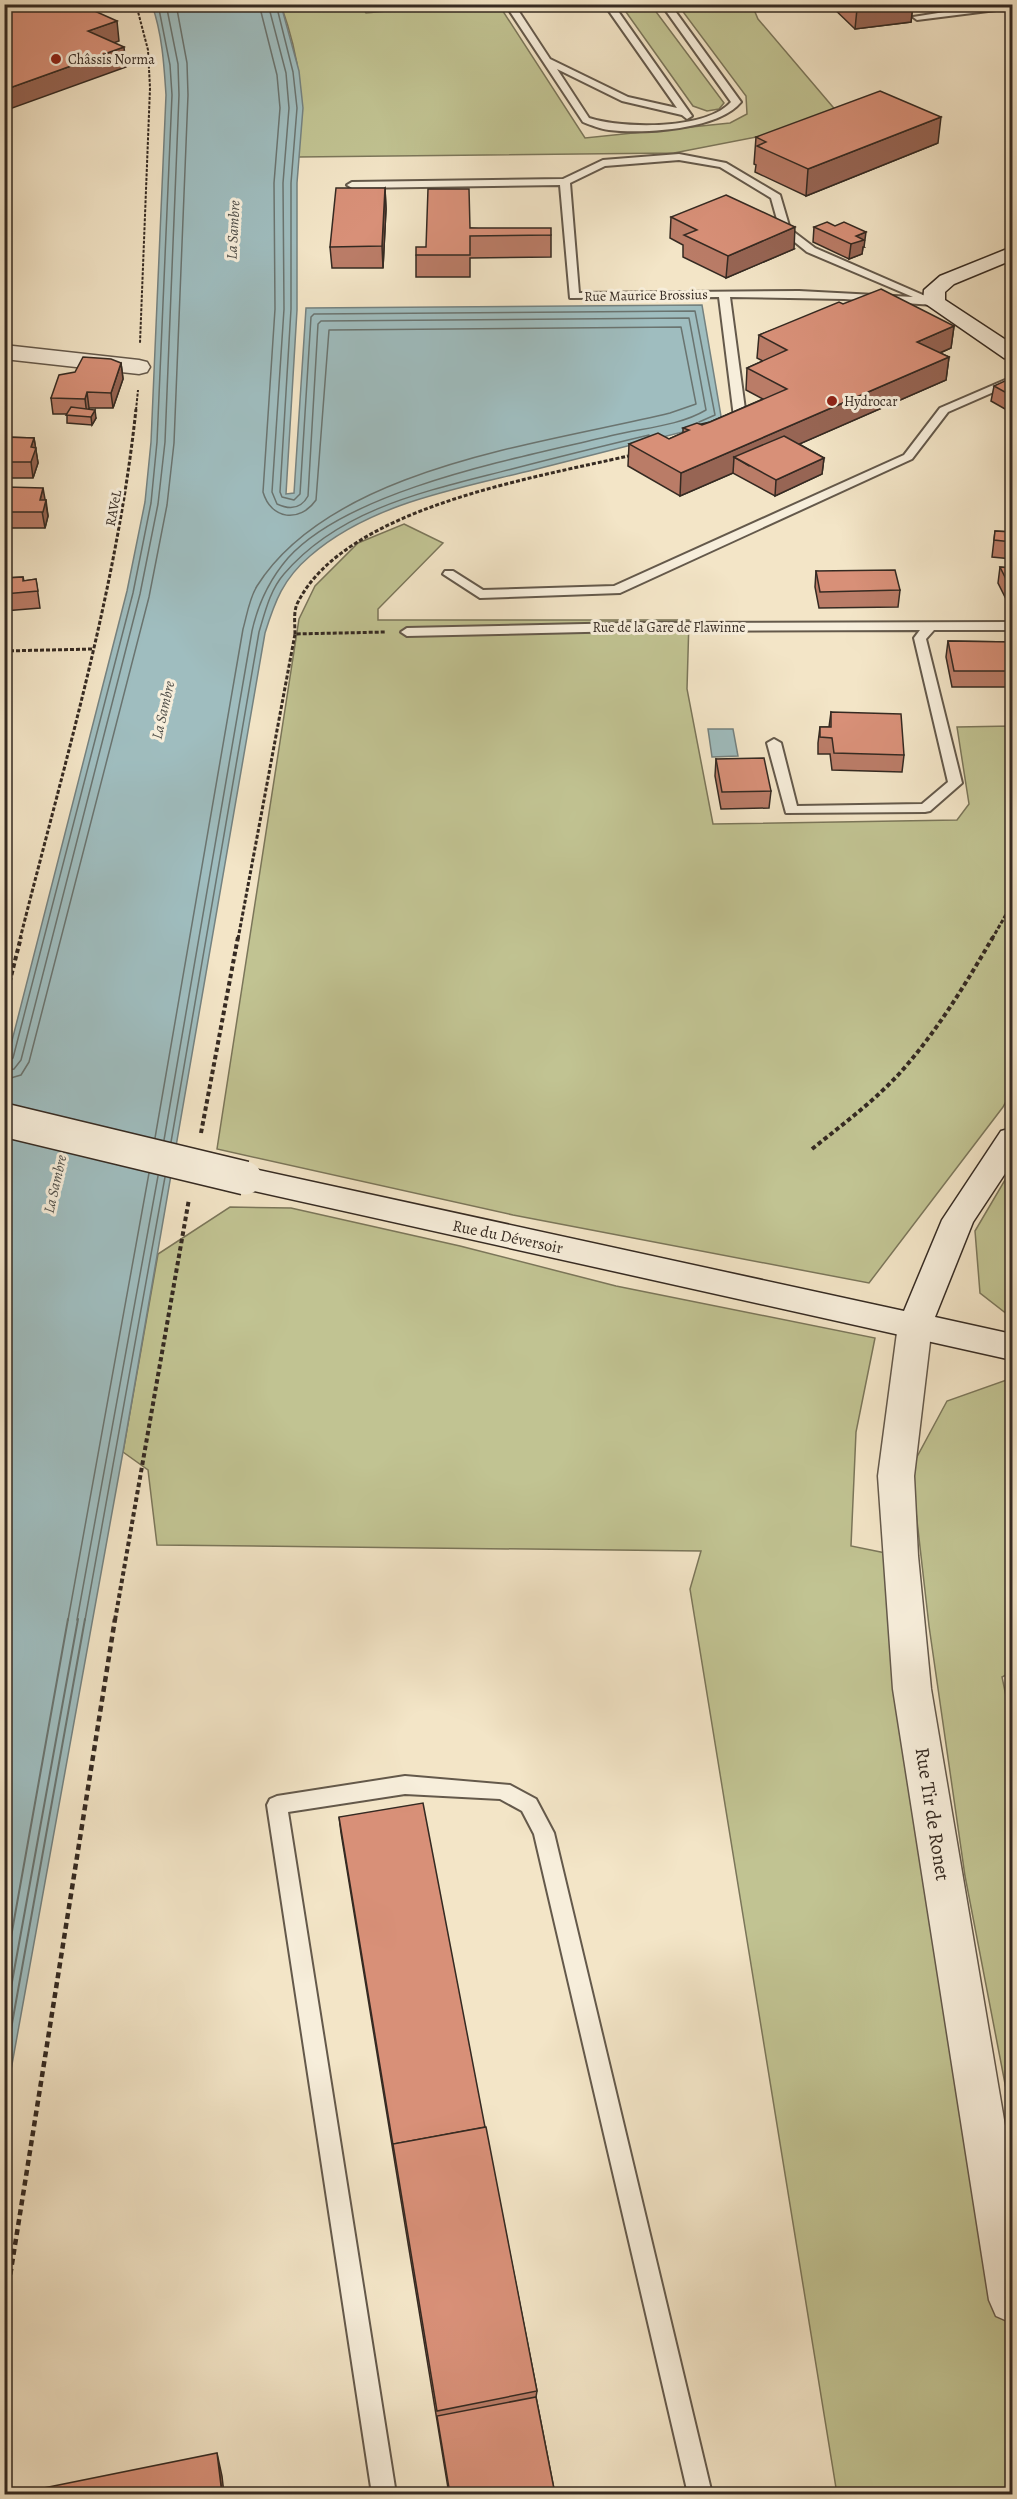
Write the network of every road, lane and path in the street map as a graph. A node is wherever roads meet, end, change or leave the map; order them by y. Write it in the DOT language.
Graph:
graph roads {
  1 [pos="136,4"];
  2 [pos="509,4"];
  3 [pos="608,4"];
  4 [pos="665,4"];
  5 [pos="1012,5"];
  6 [pos="917,17"];
  7 [pos="547,61"];
  8 [pos="688,117"];
  9 [pos="565,182"];
  10 [pos="352,185"];
  11 [pos="1012,253"];
  12 [pos="723,294"];
  13 [pos="934,302"];
  14 [pos="4,352"];
  15 [pos="1012,353"];
  16 [pos="139,368"];
  17 [pos="1012,380"];
  18 [pos="723,430"];
  19 [pos="628,456"];
  20 [pos="449,574"];
  21 [pos="931,626"];
  22 [pos="1012,626"];
  23 [pos="407,632"];
  24 [pos="295,634"];
  25 [pos="93,649"];
  26 [pos="4,651"];
  27 [pos="774,743"];
  28 [pos="1012,904"];
  29 [pos="4,1004"];
  30 [pos="4,1120"];
  31 [pos="200,1137"];
  32 [pos="1012,1139"];
  33 [pos="812,1149"];
  34 [pos="189,1196"];
  35 [pos="915,1326"];
  36 [pos="1012,1347"];
  37 [pos="1012,2300"];
  38 [pos="4,2314"];
  39 [pos="384,2494"];
  40 [pos="700,2494"];
  1 -- 16 [label="path, RAVeL"];
  2 -- 7 [label="lane"];
  3 -- 8 [label="lane"];
  4 -- 8 [label="lane"];
  5 -- 6 [label="lane"];
  7 -- 8 [label="lane"];
  7 -- 8 [label="lane"];
  9 -- 10 [label="lane"];
  9 -- 12 [label="lane, Rue Maurice Brossius"];
  9 -- 13 [label="lane, Rue Maurice Brossius"];
  11 -- 13 [label="street"];
  12 -- 13 [label="lane, Rue Maurice Brossius"];
  12 -- 18 [label="lane"];
  13 -- 15 [label="street, Rue Maurice Brossius"];
  14 -- 16 [label="street"];
  16 -- 25 [label="path, RAVeL"];
  17 -- 20 [label="lane"];
  19 -- 24 [label="path"];
  21 -- 22 [label="lane, Rue de la Gare de Flawinne"];
  21 -- 23 [label="lane, Rue de la Gare de Flawinne"];
  21 -- 27 [label="lane"];
  23 -- 24 [label="path"];
  24 -- 31 [label="path"];
  25 -- 26 [label="path"];
  25 -- 29 [label="path, RAVeL"];
  28 -- 33 [label="path"];
  30 -- 35 [label="street, Rue du Déversoir, bridge"];
  32 -- 35 [label="street"];
  34 -- 38 [label="path"];
  35 -- 36 [label="street, Rue du Déversoir"];
  35 -- 37 [label="street, Rue Tir de Ronet"];
  39 -- 40 [label="lane"];
}
